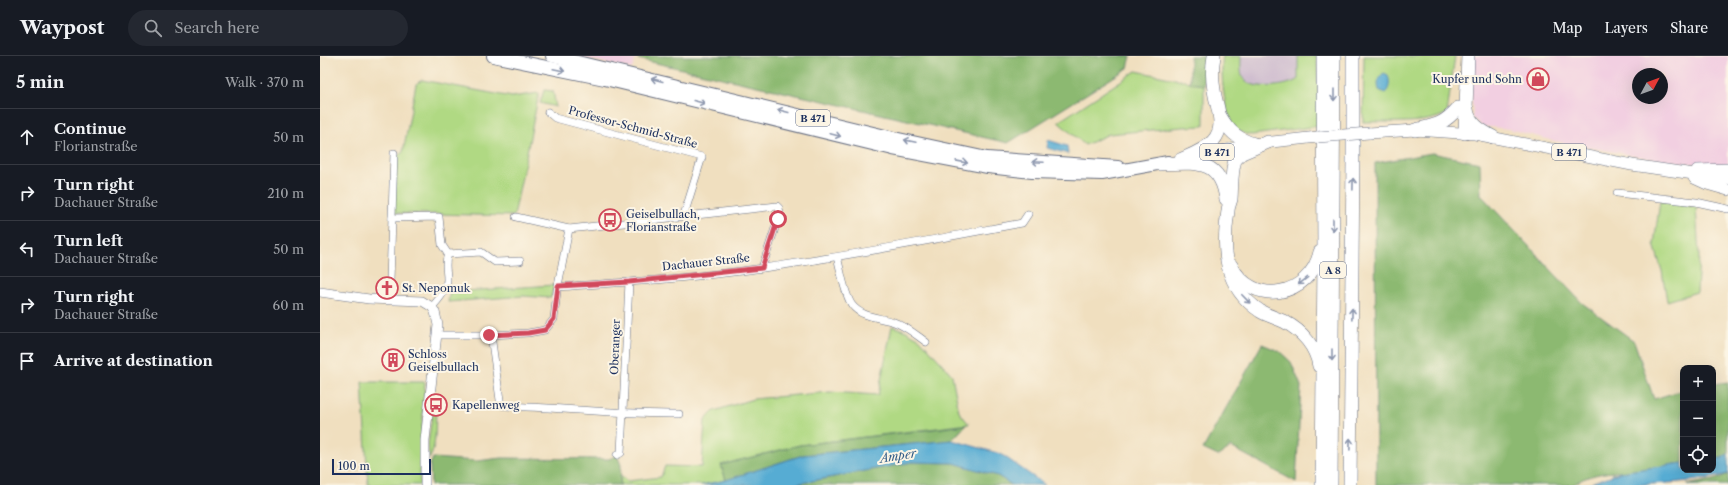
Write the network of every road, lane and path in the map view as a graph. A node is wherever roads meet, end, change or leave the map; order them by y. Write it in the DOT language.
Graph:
graph roads {
  1 [pos="493,56"];
  2 [pos="552,56"];
  3 [pos="1214,56"];
  4 [pos="1323,56"];
  5 [pos="1334,56"];
  6 [pos="1353,56"];
  7 [pos="1359,56"];
  8 [pos="1463,56"];
  9 [pos="1468,56"];
  10 [pos="1354,76"];
  11 [pos="1462,107"];
  12 [pos="548,112"];
  13 [pos="1220,116"];
  14 [pos="1415,130"];
  15 [pos="1461,133"];
  16 [pos="1493,138"];
  17 [pos="1268,142"];
  18 [pos="1254,144"];
  19 [pos="394,153"];
  20 [pos="1180,160"];
  21 [pos="1159,164"];
  22 [pos="1135,168"];
  23 [pos="1728,169"];
  24 [pos="1682,173"];
  25 [pos="1728,179"];
  26 [pos="1728,190"];
  27 [pos="1617,193"];
  28 [pos="1228,198"];
  29 [pos="1728,209"];
  30 [pos="1028,214"];
  31 [pos="684,215"];
  32 [pos="516,217"];
  33 [pos="392,218"];
  34 [pos="569,229"];
  35 [pos="1323,235"];
  36 [pos="1226,252"];
  37 [pos="448,254"];
  38 [pos="838,257"];
  39 [pos="520,261"];
  40 [pos="762,268"];
  41 [pos="390,281"];
  42 [pos="629,282"];
  43 [pos="558,286"];
  44 [pos="320,292"];
  45 [pos="432,307"];
  46 [pos="437,335"];
  47 [pos="491,335"];
  48 [pos="926,342"];
  49 [pos="1322,384"];
  50 [pos="624,412"];
  51 [pos="679,414"];
  52 [pos="617,455"];
  53 [pos="425,485"];
  54 [pos="1322,485"];
  55 [pos="1331,485"];
  56 [pos="1350,485"];
  1 -- 22 [label="highway, B 471, one-way"];
  22 -- 2 [label="highway, B 471, one-way"];
  3 -- 13 [label="highway"];
  4 -- 35 [label="highway"];
  5 -- 55 [label="highway, A 8, one-way"];
  6 -- 10 [label="highway, A 8"];
  7 -- 10 [label="highway"];
  8 -- 11 [label="highway"];
  9 -- 11 [label="highway"];
  56 -- 10 [label="highway, A 8, one-way"];
  11 -- 14 [label="highway"];
  11 -- 15 [label="highway"];
  11 -- 16 [label="highway"];
  12 -- 31 [label="street, Professor-Schmid-Straße"];
  13 -- 18 [label="highway"];
  13 -- 20 [label="highway"];
  14 -- 15 [label="main road, B 471"];
  14 -- 17 [label="main road, B 471, bridge"];
  15 -- 16 [label="main road, B 471"];
  16 -- 24 [label="main road, B 471"];
  17 -- 18 [label="main road, B 471"];
  17 -- 28 [label="highway"];
  18 -- 20 [label="main road, B 471"];
  19 -- 33 [label="street"];
  20 -- 21 [label="highway, B 471"];
  21 -- 22 [label="highway, B 471"];
  21 -- 28 [label="highway"];
  23 -- 24 [label="main road"];
  24 -- 25 [label="main road, B 471"];
  24 -- 26 [label="main road"];
  27 -- 29 [label="street"];
  28 -- 36 [label="highway"];
  30 -- 38 [label="street, Dachauer Straße"];
  31 -- 34 [label="street"];
  31 -- 40 [label="street"];
  32 -- 34 [label="street"];
  33 -- 37 [label="street"];
  33 -- 41 [label="street"];
  34 -- 43 [label="street"];
  35 -- 36 [label="highway, one-way"];
  35 -- 49 [label="highway"];
  36 -- 49 [label="highway, one-way"];
  37 -- 39 [label="street"];
  37 -- 45 [label="street"];
  38 -- 40 [label="street, Dachauer Straße"];
  38 -- 48 [label="street"];
  40 -- 42 [label="street, Dachauer Straße"];
  42 -- 43 [label="street, Dachauer Straße"];
  42 -- 50 [label="street, Oberanger"];
  43 -- 47 [label="street"];
  44 -- 45 [label="street"];
  45 -- 46 [label="street"];
  46 -- 47 [label="street"];
  46 -- 53 [label="street"];
  47 -- 50 [label="street"];
  49 -- 54 [label="highway"];
  50 -- 51 [label="street"];
  50 -- 52 [label="street, Oberanger"];
}
